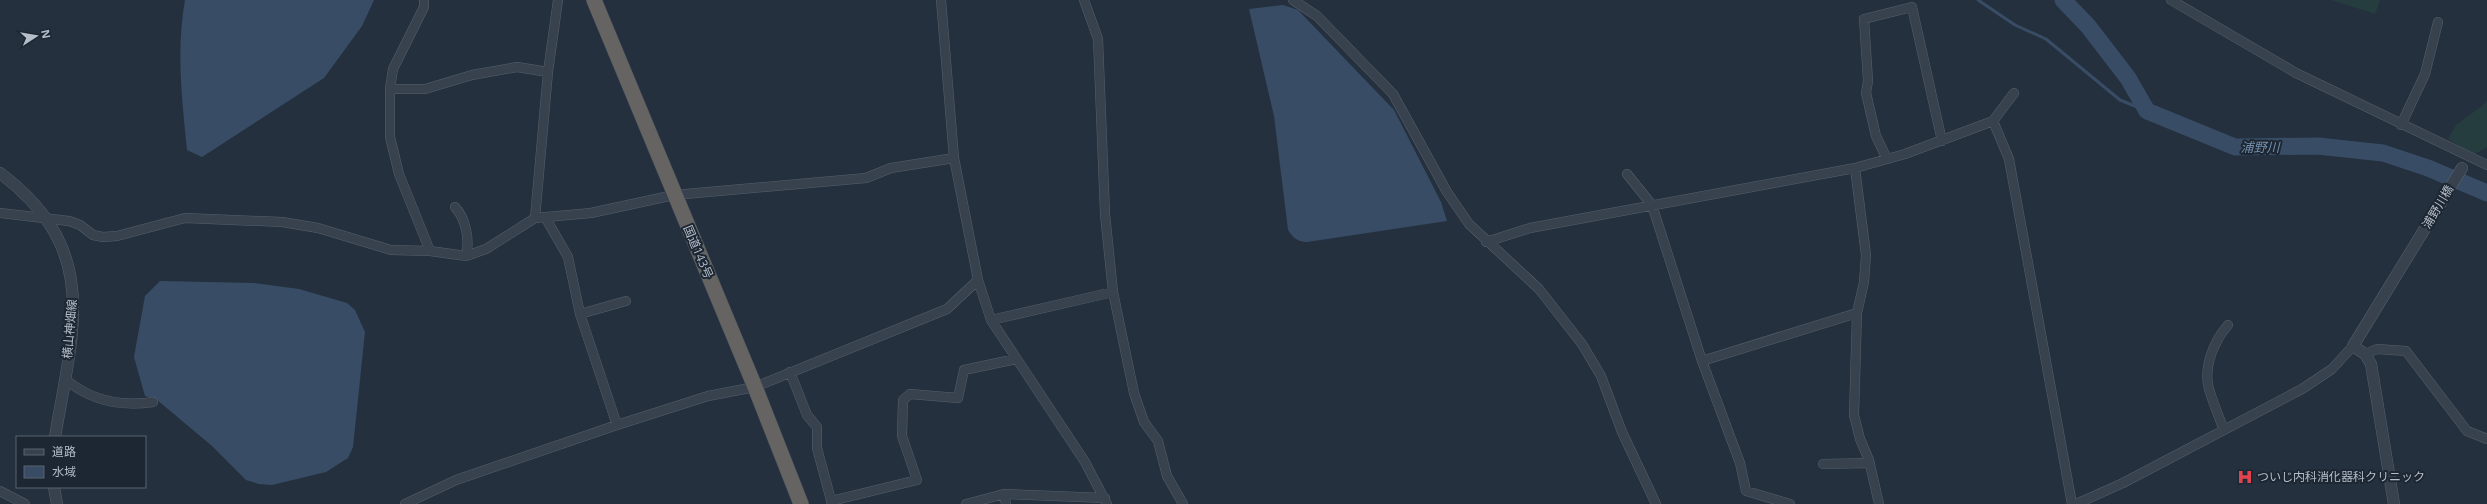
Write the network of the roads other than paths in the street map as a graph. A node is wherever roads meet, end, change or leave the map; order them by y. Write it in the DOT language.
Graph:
graph roads {
  1 [pos="424,0"];
  2 [pos="558,0"];
  3 [pos="594,0"];
  4 [pos="941,0"];
  5 [pos="1084,0"];
  6 [pos="1293,0"];
  7 [pos="2170,0"];
  8 [pos="2438,22"];
  9 [pos="548,72"];
  10 [pos="390,89"];
  11 [pos="2014,92"];
  12 [pos="1993,121"];
  13 [pos="2401,125"];
  14 [pos="1942,141"];
  15 [pos="954,158"];
  16 [pos="2468,158"];
  17 [pos="1887,159"];
  18 [pos="2487,165"];
  19 [pos="1855,168"];
  20 [pos="2462,168"];
  21 [pos="0,173"];
  22 [pos="1627,174"];
  23 [pos="674,195"];
  24 [pos="1652,205"];
  25 [pos="455,207"];
  26 [pos="0,212"];
  27 [pos="46,217"];
  28 [pos="545,217"];
  29 [pos="535,218"];
  30 [pos="1486,242"];
  31 [pos="430,251"];
  32 [pos="466,256"];
  33 [pos="978,280"];
  34 [pos="1113,292"];
  35 [pos="626,301"];
  36 [pos="1857,312"];
  37 [pos="580,314"];
  38 [pos="991,320"];
  39 [pos="2228,325"];
  40 [pos="2352,346"];
  41 [pos="2365,354"];
  42 [pos="1016,359"];
  43 [pos="1702,361"];
  44 [pos="790,372"];
  45 [pos="65,379"];
  46 [pos="755,387"];
  47 [pos="153,402"];
  48 [pos="617,425"];
  49 [pos="2224,430"];
  50 [pos="55,436"];
  51 [pos="2487,439"];
  52 [pos="1870,463"];
  53 [pos="1823,464"];
  54 [pos="54,488"];
  55 [pos="0,491"];
  56 [pos="1004,494"];
  57 [pos="1106,501"];
  58 [pos="831,502"];
  59 [pos="25,504"];
  60 [pos="57,504"];
  61 [pos="405,504"];
  62 [pos="801,504"];
  63 [pos="966,504"];
  64 [pos="1006,504"];
  65 [pos="1183,504"];
  66 [pos="1656,504"];
  67 [pos="1790,504"];
  68 [pos="1879,504"];
  69 [pos="2072,504"];
  70 [pos="2076,504"];
  71 [pos="2394,504"];
  1 -- 10 [label="street"];
  2 -- 9 [label="street"];
  3 -- 23 [label="highway, 国道143号"];
  4 -- 15 [label="street"];
  5 -- 34 [label="street"];
  6 -- 30 [label="street"];
  7 -- 13 [label="street"];
  8 -- 13 [label="street"];
  9 -- 10 [label="street"];
  9 -- 29 [label="street"];
  10 -- 31 [label="street"];
  11 -- 12 [label="street"];
  12 -- 14 [label="street"];
  12 -- 69 [label="street"];
  13 -- 16 [label="street"];
  14 -- 17 [label="street"];
  14 -- 17 [label="street"];
  15 -- 23 [label="street"];
  15 -- 33 [label="street"];
  16 -- 18 [label="street"];
  16 -- 20 [label="street"];
  17 -- 19 [label="street"];
  19 -- 24 [label="street"];
  19 -- 36 [label="street"];
  20 -- 40 [label="street, 浦野川橋"];
  21 -- 27 [label="street, 横山神畑線"];
  22 -- 24 [label="street"];
  23 -- 28 [label="street"];
  23 -- 46 [label="highway, 国道143号"];
  24 -- 30 [label="street"];
  24 -- 43 [label="street"];
  25 -- 32 [label="street"];
  26 -- 27 [label="street"];
  27 -- 31 [label="street"];
  27 -- 45 [label="street, 横山神畑線"];
  28 -- 29 [label="street"];
  28 -- 37 [label="street"];
  29 -- 32 [label="street"];
  30 -- 66 [label="street"];
  31 -- 32 [label="street"];
  33 -- 38 [label="street"];
  33 -- 44 [label="street"];
  34 -- 38 [label="street"];
  34 -- 65 [label="street"];
  35 -- 37 [label="street"];
  36 -- 43 [label="street"];
  36 -- 52 [label="street"];
  37 -- 48 [label="street"];
  38 -- 42 [label="street"];
  39 -- 49 [label="street"];
  40 -- 41 [label="street"];
  40 -- 49 [label="street"];
  41 -- 51 [label="street"];
  41 -- 71 [label="street"];
  42 -- 57 [label="street"];
  42 -- 58 [label="street"];
  43 -- 67 [label="street"];
  44 -- 46 [label="street"];
  44 -- 58 [label="street"];
  45 -- 47 [label="street"];
  45 -- 50 [label="street, 横山神畑線"];
  46 -- 48 [label="street"];
  46 -- 62 [label="highway, 国道143号"];
  48 -- 61 [label="street"];
  49 -- 70 [label="street"];
  52 -- 53 [label="street"];
  52 -- 68 [label="street"];
  54 -- 60 [label="street"];
  55 -- 59 [label="street"];
  56 -- 57 [label="street"];
  56 -- 63 [label="street"];
  56 -- 64 [label="street"];
}
